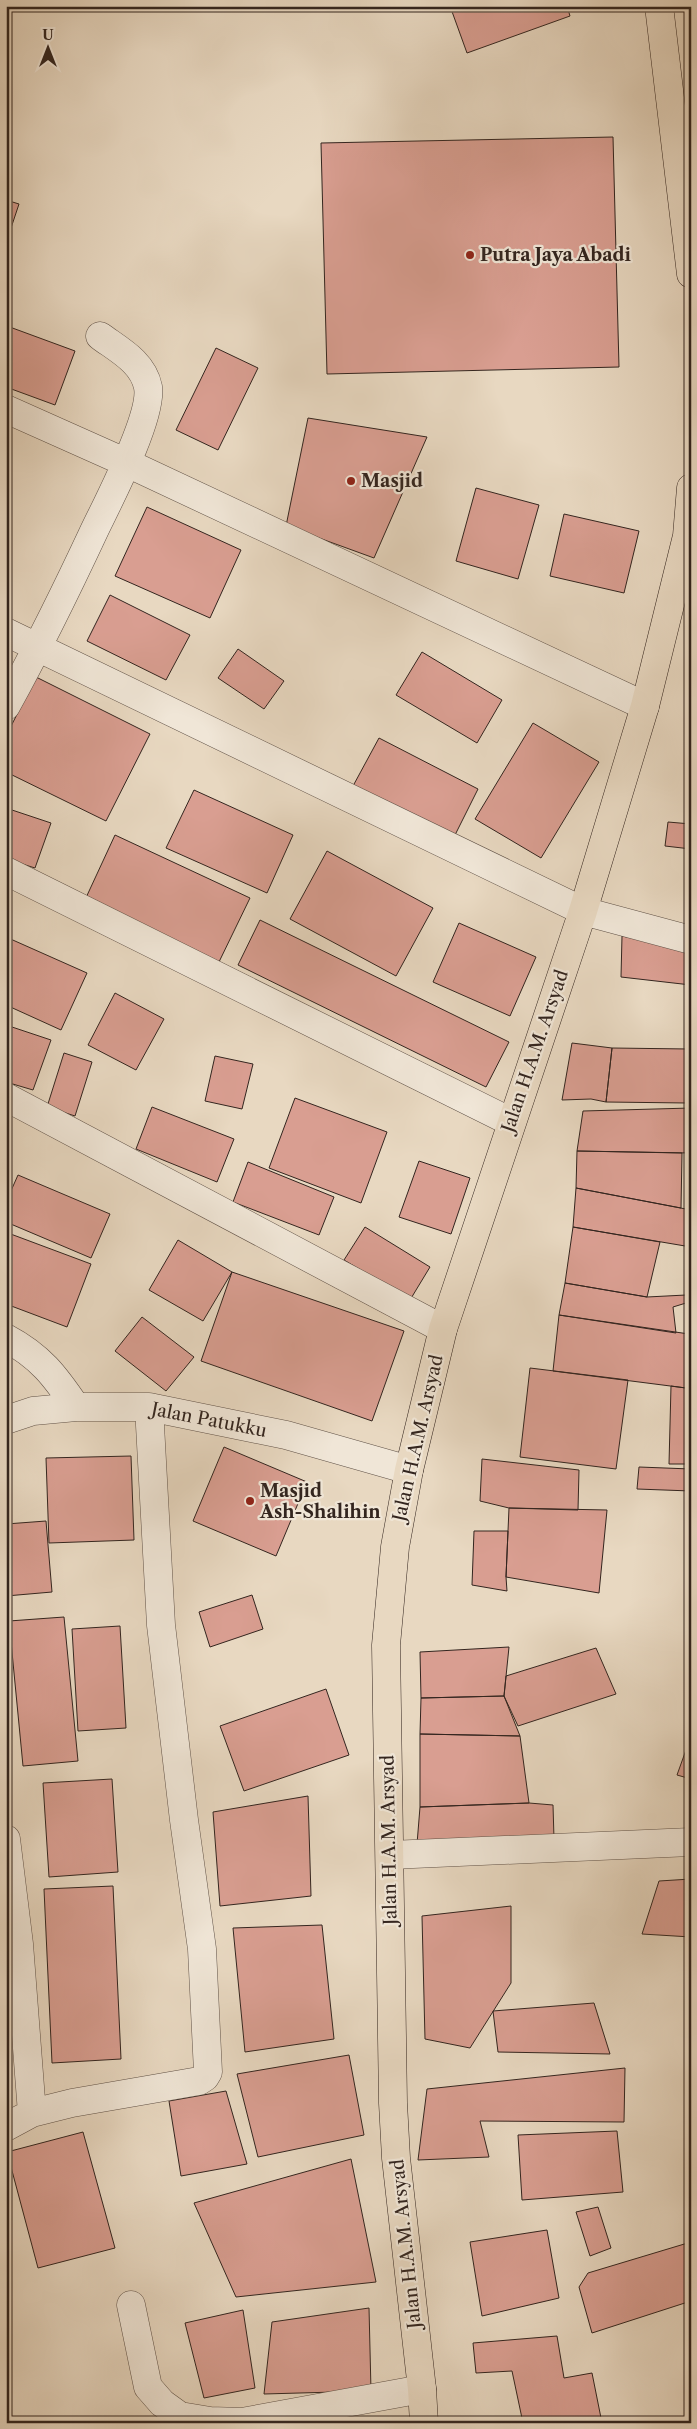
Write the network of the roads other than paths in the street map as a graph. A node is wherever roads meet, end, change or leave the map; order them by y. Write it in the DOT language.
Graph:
graph roads {
  1 [pos="660,6"];
  2 [pos="691,274"];
  3 [pos="100,336"];
  4 [pos="6,409"];
  5 [pos="127,463"];
  6 [pos="691,488"];
  7 [pos="6,632"];
  8 [pos="39,647"];
  9 [pos="6,706"];
  10 [pos="646,706"];
  11 [pos="6,871"];
  12 [pos="583,911"];
  13 [pos="691,940"];
  14 [pos="6,1097"];
  15 [pos="511,1122"];
  16 [pos="443,1329"];
  17 [pos="6,1338"];
  18 [pos="76,1407"];
  19 [pos="149,1407"];
  20 [pos="6,1420"];
  21 [pos="409,1470"];
  22 [pos="6,1839"];
  23 [pos="691,1842"];
  24 [pos="390,1855"];
  25 [pos="32,2113"];
  26 [pos="6,2127"];
  27 [pos="131,2305"];
  28 [pos="422,2389"];
  29 [pos="424,2423"];
  1 -- 2 [label="highway"];
  3 -- 5 [label="street"];
  4 -- 5 [label="street"];
  5 -- 8 [label="street"];
  5 -- 10 [label="street"];
  6 -- 10 [label="highway, Jalan H.A.M. Arsyad"];
  7 -- 8 [label="street"];
  8 -- 9 [label="street"];
  8 -- 12 [label="street"];
  10 -- 12 [label="highway, Jalan H.A.M. Arsyad"];
  11 -- 15 [label="street"];
  12 -- 13 [label="street"];
  12 -- 15 [label="highway, Jalan H.A.M. Arsyad"];
  14 -- 16 [label="street"];
  15 -- 16 [label="highway, Jalan H.A.M. Arsyad"];
  16 -- 21 [label="highway, Jalan H.A.M. Arsyad"];
  17 -- 18 [label="street"];
  18 -- 19 [label="street, Jalan Patukku"];
  18 -- 20 [label="street, Jalan Patukku"];
  19 -- 21 [label="street, Jalan Patukku"];
  19 -- 25 [label="street"];
  21 -- 24 [label="highway, Jalan H.A.M. Arsyad"];
  22 -- 25 [label="street"];
  23 -- 24 [label="street"];
  24 -- 28 [label="highway, Jalan H.A.M. Arsyad"];
  25 -- 26 [label="street"];
  27 -- 28 [label="street"];
  28 -- 29 [label="highway, Jalan H.A.M. Arsyad"];
}
